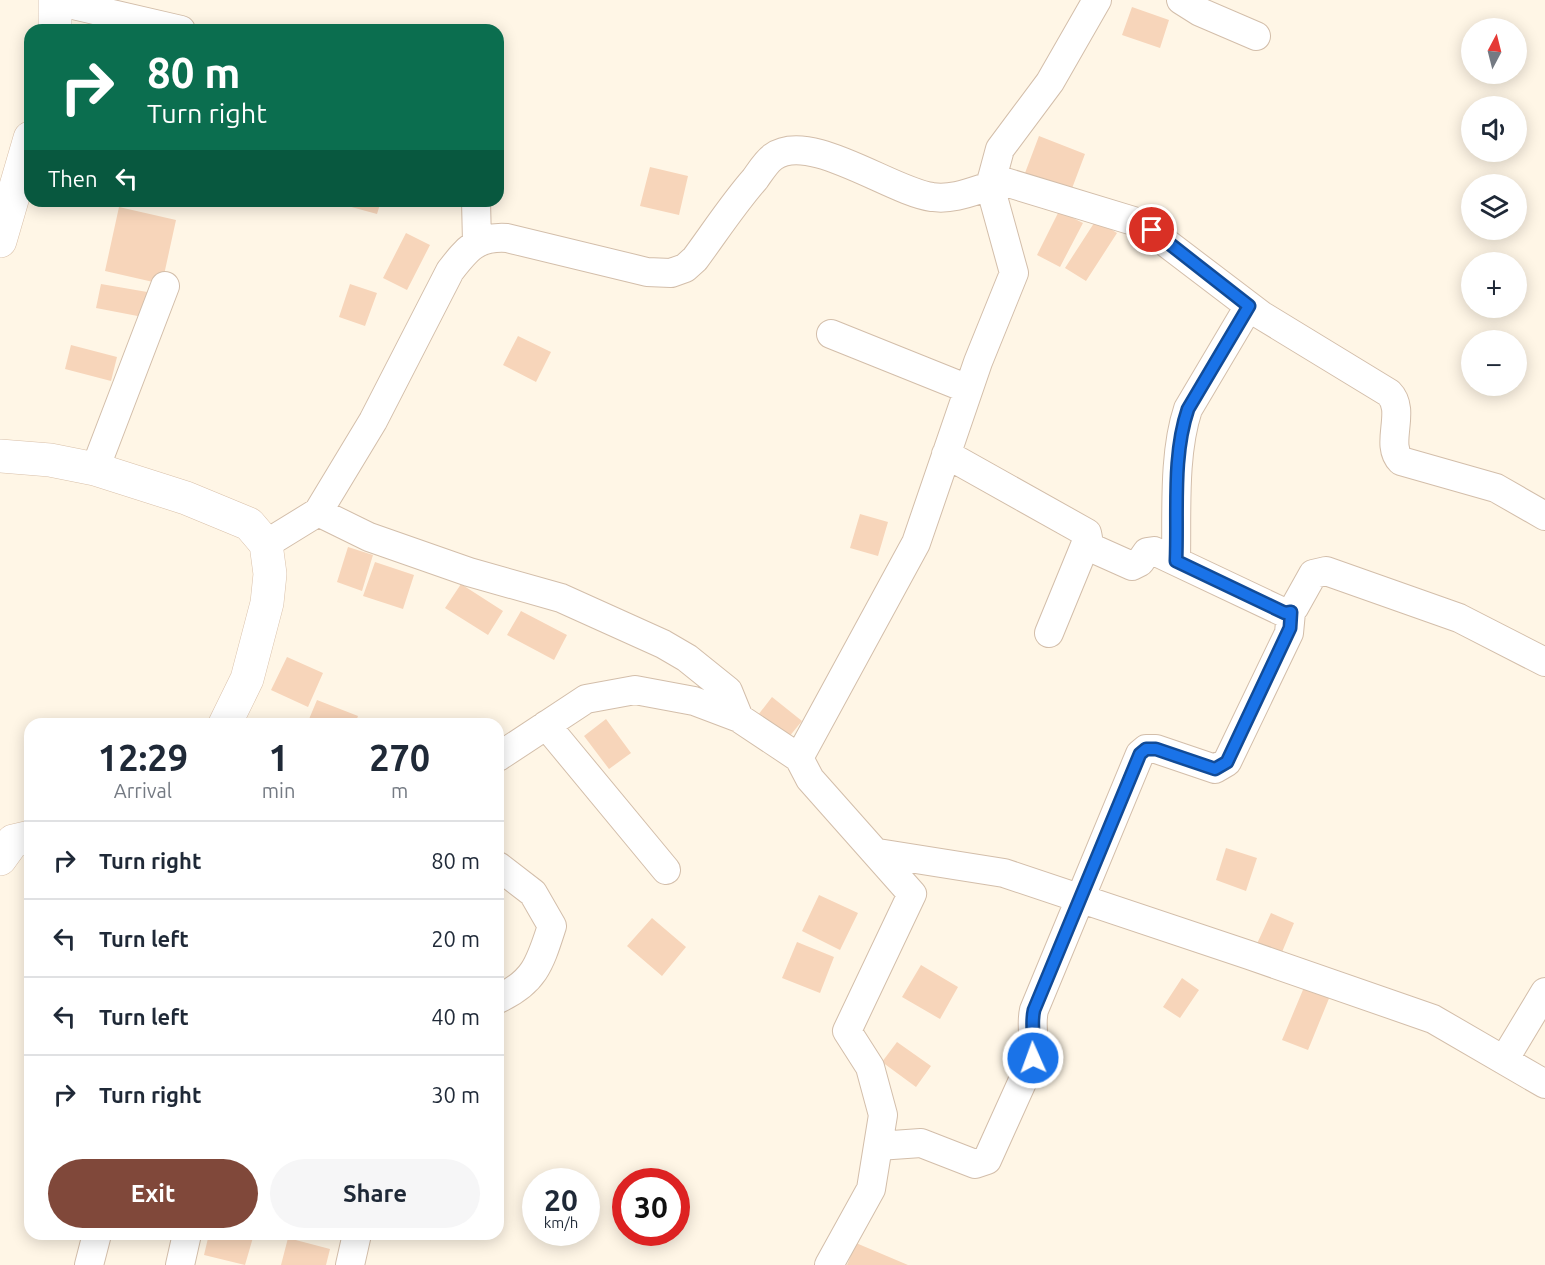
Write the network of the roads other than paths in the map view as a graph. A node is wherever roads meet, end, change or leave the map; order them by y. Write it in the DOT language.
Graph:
graph roads {
  1 [pos="1097,0"];
  2 [pos="1181,0"];
  3 [pos="55,10"];
  4 [pos="143,24"];
  5 [pos="1256,36"];
  6 [pos="24,159"];
  7 [pos="991,182"];
  8 [pos="476,207"];
  9 [pos="0,241"];
  10 [pos="477,242"];
  11 [pos="165,286"];
  12 [pos="1249,306"];
  13 [pos="831,334"];
  14 [pos="968,389"];
  15 [pos="946,454"];
  16 [pos="0,456"];
  17 [pos="95,469"];
  18 [pos="318,512"];
  19 [pos="1545,516"];
  20 [pos="266,544"];
  21 [pos="1085,545"];
  22 [pos="1176,561"];
  23 [pos="1291,612"];
  24 [pos="1049,633"];
  25 [pos="1545,662"];
  26 [pos="228,718"];
  27 [pos="739,718"];
  28 [pos="546,725"];
  29 [pos="504,753"];
  30 [pos="799,758"];
  31 [pos="24,838"];
  32 [pos="878,853"];
  33 [pos="0,859"];
  34 [pos="666,870"];
  35 [pos="504,871"];
  36 [pos="1081,898"];
  37 [pos="1545,992"];
  38 [pos="504,996"];
  39 [pos="1504,1060"];
  40 [pos="1545,1084"];
  41 [pos="878,1146"];
  42 [pos="95,1240"];
  43 [pos="186,1240"];
  44 [pos="356,1240"];
  45 [pos="89,1265"];
  46 [pos="180,1265"];
  47 [pos="350,1265"];
  48 [pos="829,1265"];
  1 -- 7 [label="street"];
  2 -- 5 [label="street"];
  3 -- 4 [label="street"];
  6 -- 9 [label="street"];
  7 -- 10 [label="street"];
  7 -- 12 [label="street"];
  7 -- 14 [label="street"];
  8 -- 10 [label="street"];
  10 -- 18 [label="street"];
  11 -- 17 [label="street"];
  12 -- 19 [label="street"];
  12 -- 22 [label="street"];
  13 -- 14 [label="street"];
  14 -- 15 [label="street"];
  15 -- 21 [label="street"];
  15 -- 30 [label="street"];
  16 -- 17 [label="street"];
  17 -- 20 [label="street"];
  18 -- 20 [label="street"];
  18 -- 27 [label="street"];
  20 -- 26 [label="street"];
  21 -- 22 [label="street"];
  21 -- 24 [label="street"];
  22 -- 23 [label="street"];
  23 -- 25 [label="street"];
  23 -- 36 [label="street"];
  27 -- 28 [label="street"];
  27 -- 30 [label="street"];
  28 -- 29 [label="street"];
  28 -- 34 [label="street"];
  30 -- 32 [label="street"];
  31 -- 33 [label="street"];
  32 -- 36 [label="street"];
  32 -- 41 [label="street"];
  35 -- 38 [label="street"];
  36 -- 39 [label="street"];
  36 -- 41 [label="street"];
  37 -- 39 [label="street"];
  39 -- 40 [label="street"];
  41 -- 48 [label="street"];
  42 -- 45 [label="street"];
  43 -- 46 [label="street"];
  44 -- 47 [label="street"];
}
